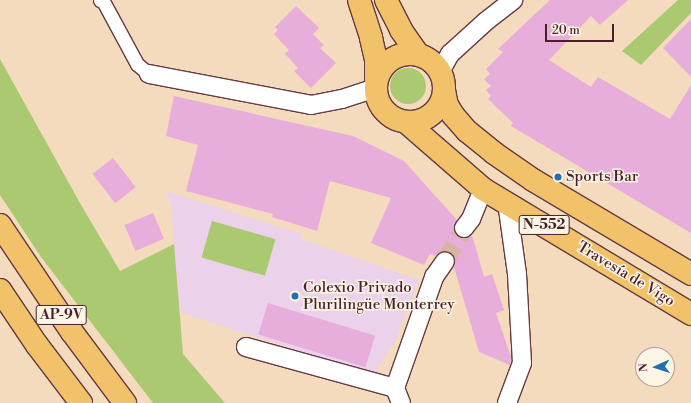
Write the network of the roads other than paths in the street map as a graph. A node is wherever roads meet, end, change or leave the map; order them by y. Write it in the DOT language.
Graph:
graph roads {
  1 [pos="100,0"];
  2 [pos="359,0"];
  3 [pos="386,0"];
  4 [pos="513,0"];
  5 [pos="418,54"];
  6 [pos="149,74"];
  7 [pos="442,81"];
  8 [pos="376,84"];
  9 [pos="406,122"];
  10 [pos="483,189"];
  11 [pos="507,202"];
  12 [pos="0,225"];
  13 [pos="464,228"];
  14 [pos="445,261"];
  15 [pos="691,274"];
  16 [pos="0,290"];
  17 [pos="691,314"];
  18 [pos="246,347"];
  19 [pos="398,396"];
  20 [pos="81,403"];
  21 [pos="124,403"];
  22 [pos="507,403"];
  1 -- 6 [label="street"];
  2 -- 8 [label="main road, N-552"];
  3 -- 5 [label="main road"];
  4 -- 7 [label="street"];
  5 -- 7 [label="main road, N-552"];
  5 -- 8 [label="main road"];
  6 -- 8 [label="street"];
  7 -- 9 [label="main road"];
  7 -- 15 [label="main road, N-552"];
  8 -- 9 [label="main road, N-552"];
  9 -- 10 [label="main road, Travesía de Vigo / N-552"];
  10 -- 11 [label="main road, Travesía de Vigo / N-552"];
  10 -- 13 [label="street"];
  11 -- 17 [label="main road, Travesía de Vigo / N-552"];
  11 -- 22 [label="street"];
  12 -- 21 [label="main road, AP-9V"];
  14 -- 19 [label="street"];
  16 -- 20 [label="main road, AP-9V"];
  18 -- 19 [label="street"];
}
